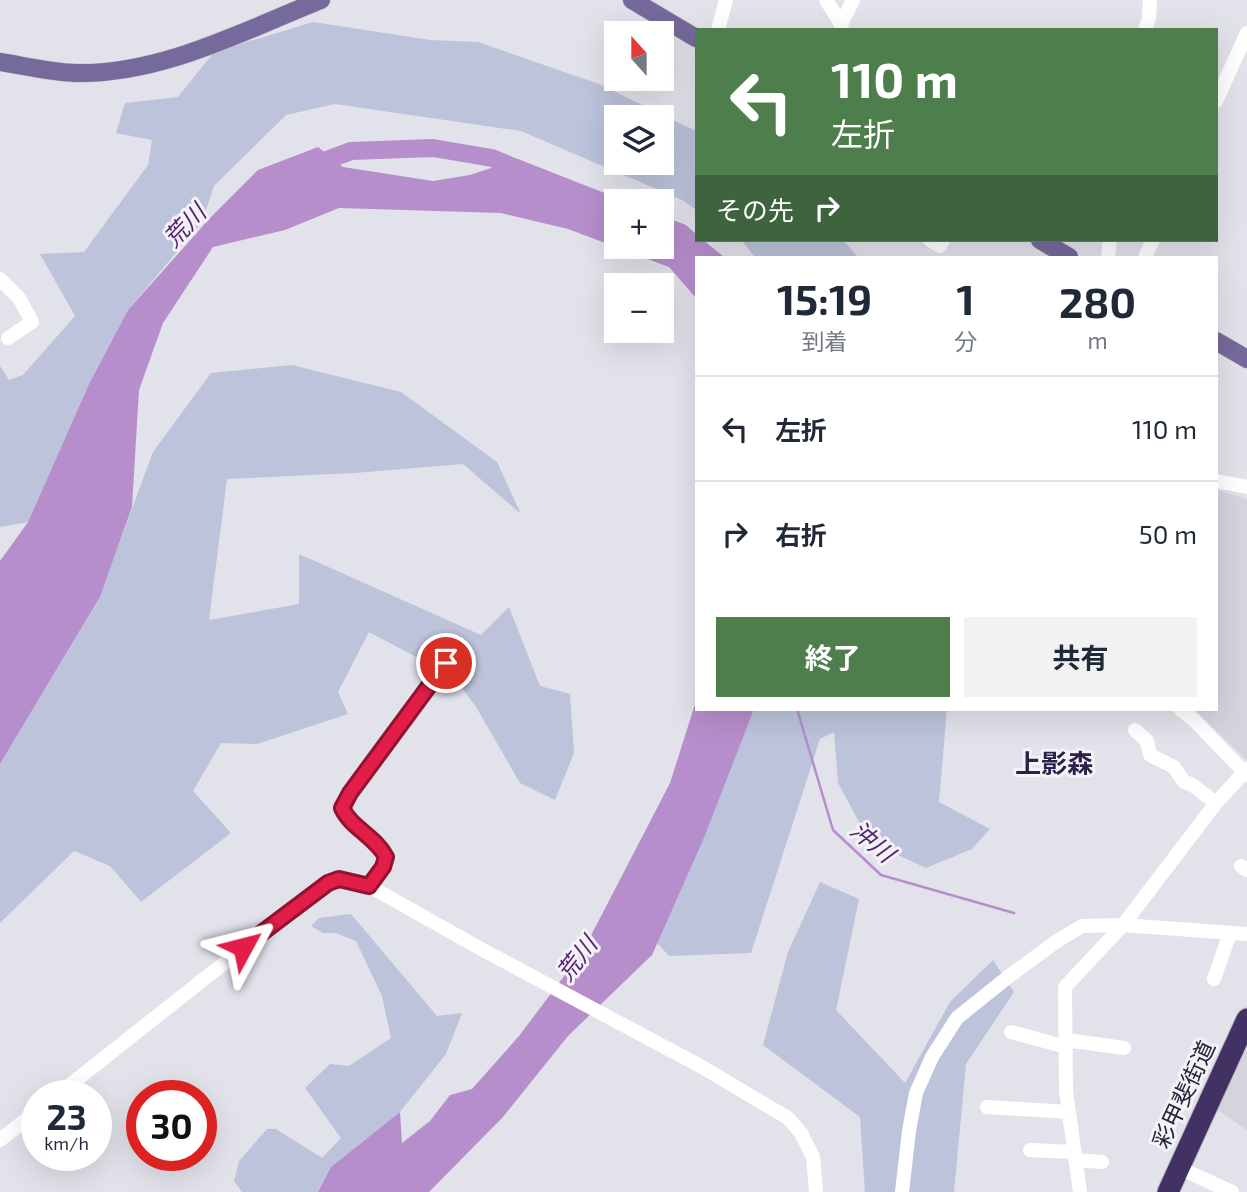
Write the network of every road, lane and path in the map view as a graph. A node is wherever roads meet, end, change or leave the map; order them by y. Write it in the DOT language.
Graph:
graph roads {
  1 [pos="321,0"];
  2 [pos="632,0"];
  3 [pos="726,0"];
  4 [pos="826,0"];
  5 [pos="853,0"];
  6 [pos="1150,0"];
  7 [pos="841,27"];
  8 [pos="719,28"];
  9 [pos="1146,28"];
  10 [pos="1247,33"];
  11 [pos="695,37"];
  12 [pos="0,62"];
  13 [pos="1218,97"];
  14 [pos="1043,242"];
  15 [pos="1067,256"];
  16 [pos="0,279"];
  17 [pos="8,338"];
  18 [pos="1218,342"];
  19 [pos="1247,359"];
  20 [pos="1218,481"];
  21 [pos="1247,487"];
  22 [pos="446,663"];
  23 [pos="1183,711"];
  24 [pos="1135,730"];
  25 [pos="1246,772"];
  26 [pos="1216,803"];
  27 [pos="369,886"];
  28 [pos="1123,925"];
  29 [pos="1230,933"];
  30 [pos="1247,934"];
  31 [pos="1214,979"];
  32 [pos="1247,1019"];
  33 [pos="1012,1032"];
  34 [pos="1066,1043"];
  35 [pos="1124,1048"];
  36 [pos="76,1080"];
  37 [pos="987,1107"];
  38 [pos="1069,1112"];
  39 [pos="21,1124"];
  40 [pos="0,1140"];
  41 [pos="1030,1150"];
  42 [pos="1074,1156"];
  43 [pos="1102,1161"];
  44 [pos="1179,1168"];
  45 [pos="816,1192"];
  46 [pos="902,1192"];
  47 [pos="1080,1192"];
  48 [pos="1168,1192"];
  49 [pos="1232,1192"];
  1 -- 12 [label="main road"];
  2 -- 11 [label="main road"];
  3 -- 8 [label="street"];
  4 -- 7 [label="street"];
  5 -- 7 [label="street"];
  6 -- 9 [label="street"];
  10 -- 13 [label="street"];
  14 -- 15 [label="main road"];
  16 -- 17 [label="street"];
  18 -- 19 [label="main road"];
  20 -- 21 [label="street"];
  22 -- 27 [label="street"];
  23 -- 25 [label="street"];
  24 -- 26 [label="street"];
  25 -- 26 [label="street"];
  26 -- 28 [label="street"];
  27 -- 36 [label="street"];
  27 -- 45 [label="street"];
  28 -- 29 [label="street"];
  28 -- 34 [label="street"];
  28 -- 46 [label="street"];
  29 -- 30 [label="street"];
  29 -- 31 [label="street"];
  32 -- 44 [label="highway, 彩甲斐街道"];
  33 -- 34 [label="street"];
  34 -- 35 [label="street"];
  34 -- 38 [label="street"];
  37 -- 38 [label="street"];
  38 -- 42 [label="street"];
  39 -- 40 [label="street"];
  41 -- 42 [label="street"];
  42 -- 43 [label="street"];
  42 -- 47 [label="street"];
  44 -- 48 [label="highway, 彩甲斐街道"];
  44 -- 49 [label="street"];
}
